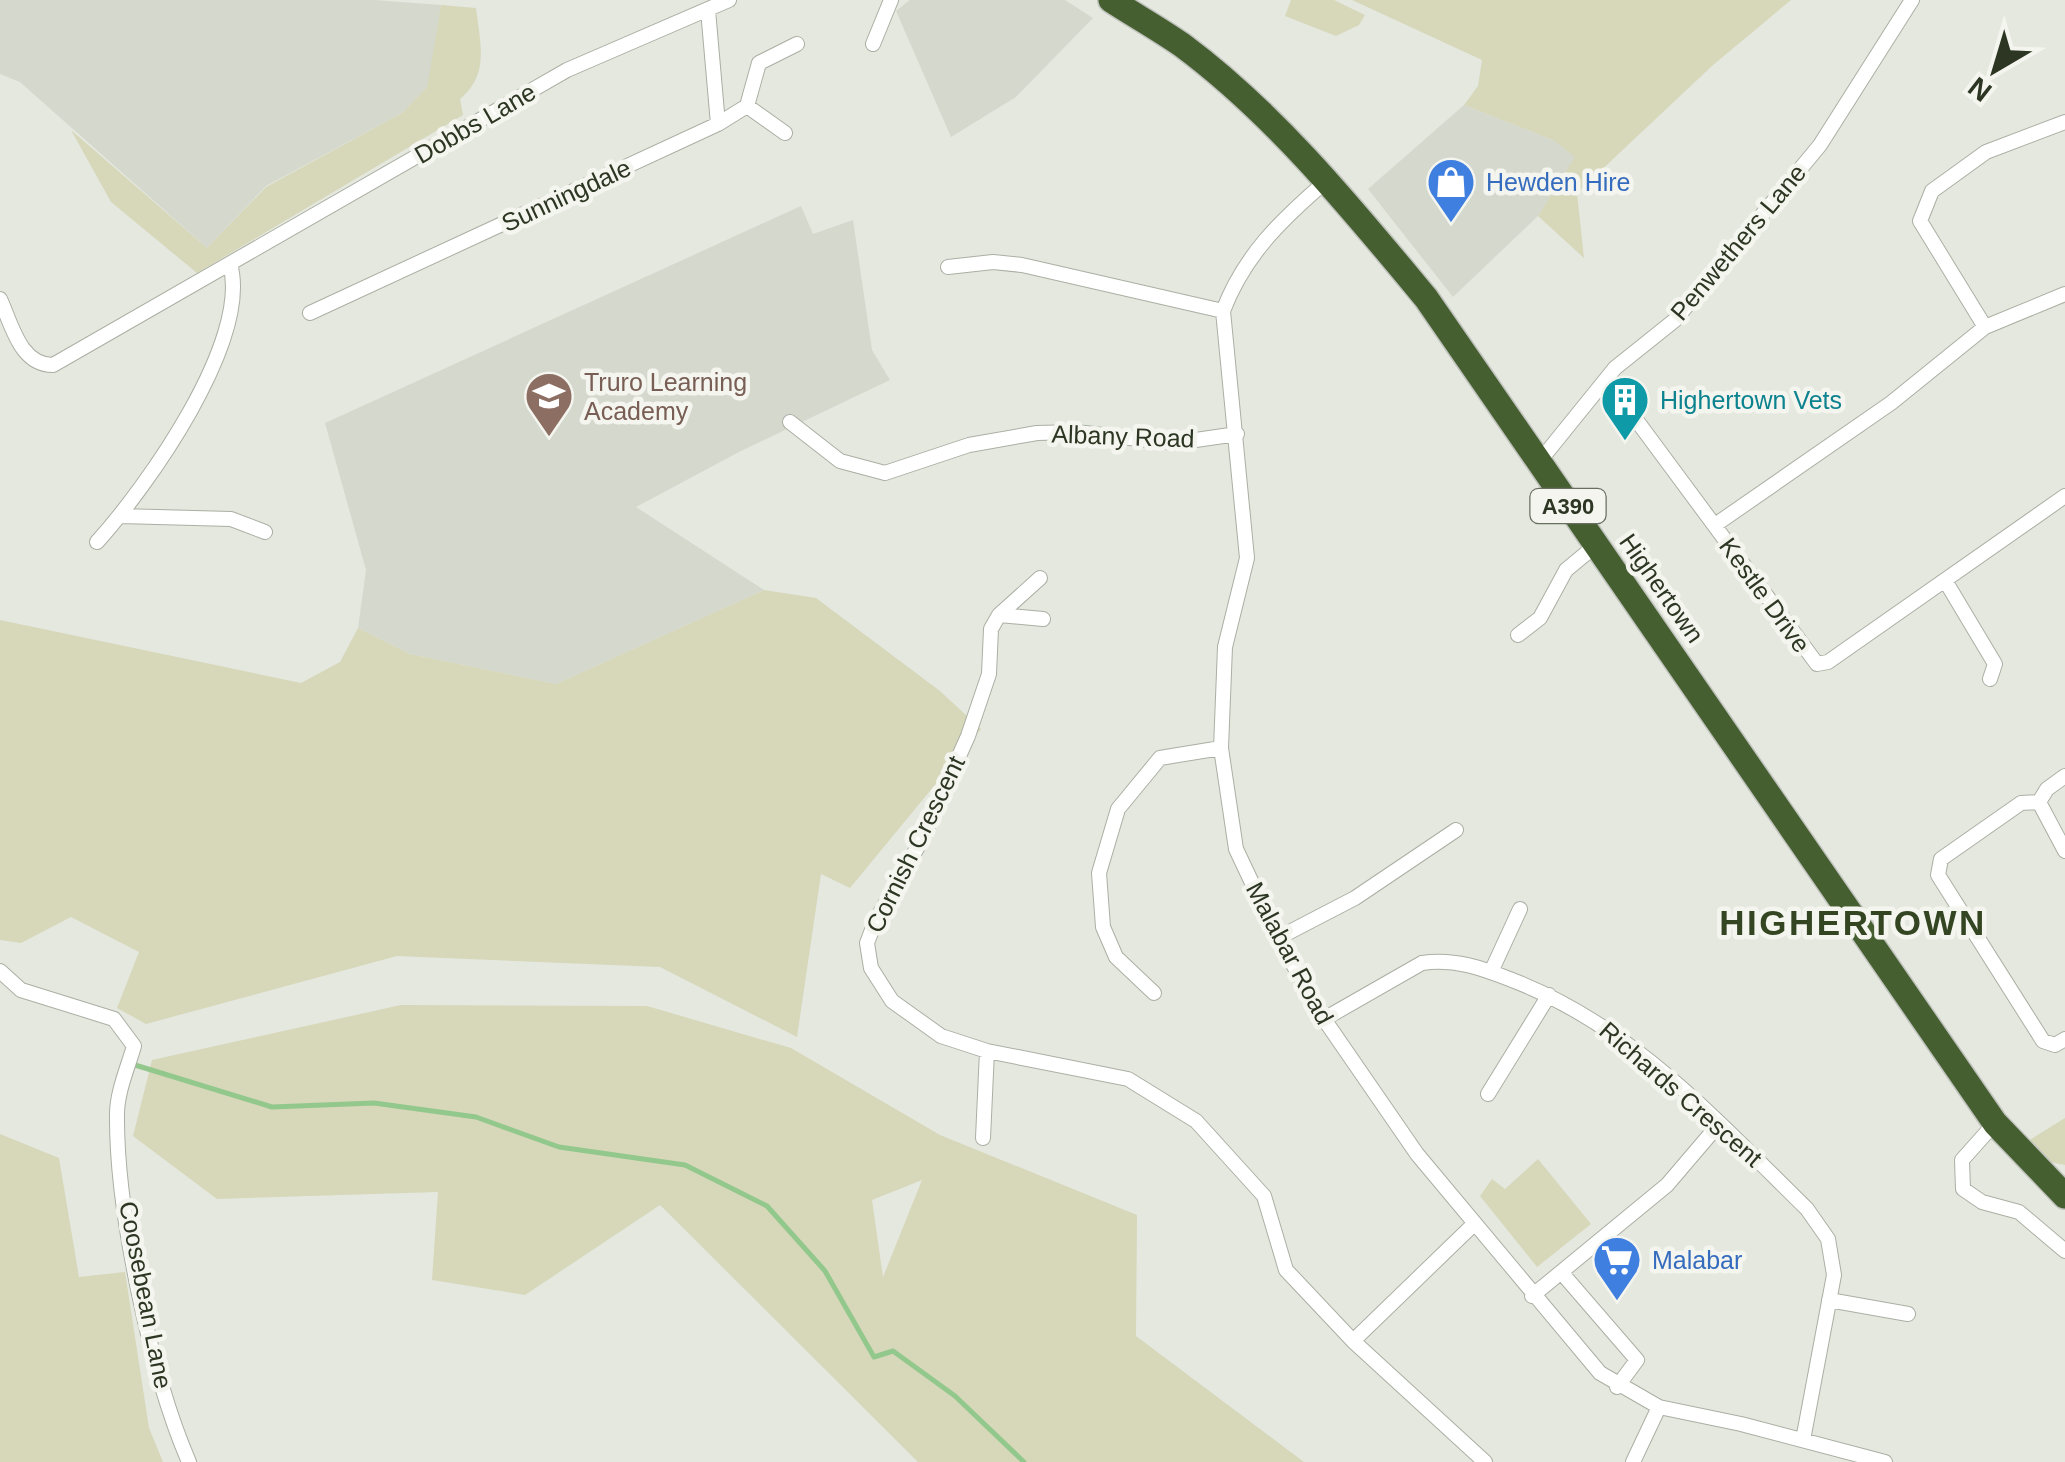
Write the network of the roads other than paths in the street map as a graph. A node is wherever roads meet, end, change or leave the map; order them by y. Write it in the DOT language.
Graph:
graph roads {
  1 [pos="729,0"];
  2 [pos="891,0"];
  3 [pos="1111,0"];
  4 [pos="1912,0"];
  5 [pos="708,10"];
  6 [pos="797,44"];
  7 [pos="873,44"];
  8 [pos="747,106"];
  9 [pos="2065,122"];
  10 [pos="718,124"];
  11 [pos="785,134"];
  12 [pos="1324,182"];
  13 [pos="230,264"];
  14 [pos="948,267"];
  15 [pos="2065,294"];
  16 [pos="0,299"];
  17 [pos="1224,311"];
  18 [pos="310,313"];
  19 [pos="1985,327"];
  20 [pos="1599,389"];
  21 [pos="790,422"];
  22 [pos="1237,434"];
  23 [pos="1539,462"];
  24 [pos="2065,496"];
  25 [pos="120,516"];
  26 [pos="1715,525"];
  27 [pos="265,532"];
  28 [pos="97,542"];
  29 [pos="1596,546"];
  30 [pos="1040,578"];
  31 [pos="1946,582"];
  32 [pos="999,615"];
  33 [pos="1043,619"];
  34 [pos="1518,635"];
  35 [pos="1990,680"];
  36 [pos="1221,748"];
  37 [pos="2065,776"];
  38 [pos="2039,802"];
  39 [pos="1456,830"];
  40 [pos="2065,851"];
  41 [pos="1520,908"];
  42 [pos="1278,938"];
  43 [pos="0,971"];
  44 [pos="1491,972"];
  45 [pos="1154,993"];
  46 [pos="1549,995"];
  47 [pos="1324,1019"];
  48 [pos="2065,1039"];
  49 [pos="987,1051"];
  50 [pos="1488,1094"];
  51 [pos="1995,1123"];
  52 [pos="1720,1124"];
  53 [pos="983,1138"];
  54 [pos="2065,1196"];
  55 [pos="1474,1224"];
  56 [pos="2065,1251"];
  57 [pos="1561,1272"];
  58 [pos="1532,1296"];
  59 [pos="1829,1300"];
  60 [pos="1908,1314"];
  61 [pos="1352,1341"];
  62 [pos="1617,1387"];
  63 [pos="1659,1408"];
  64 [pos="1804,1440"];
  65 [pos="189,1462"];
  66 [pos="1485,1462"];
  67 [pos="1632,1462"];
  68 [pos="1885,1462"];
  1 -- 5 [label="street, Dobbs Lane"];
  2 -- 7 [label="street"];
  3 -- 12 [label="highway, Highertown / A390"];
  4 -- 20 [label="street, Penwethers Lane"];
  5 -- 10 [label="street"];
  5 -- 13 [label="street, Dobbs Lane"];
  6 -- 8 [label="street"];
  8 -- 10 [label="street, Sunningdale"];
  8 -- 11 [label="street"];
  9 -- 19 [label="street"];
  10 -- 18 [label="street, Sunningdale"];
  12 -- 17 [label="street, Malabar Road"];
  12 -- 23 [label="highway, Highertown / A390"];
  13 -- 16 [label="street, Dobbs Lane"];
  13 -- 25 [label="street"];
  14 -- 17 [label="street"];
  15 -- 19 [label="street"];
  17 -- 22 [label="street, Malabar Road"];
  19 -- 26 [label="street"];
  20 -- 23 [label="street, Penwethers Lane"];
  20 -- 26 [label="street, Kestle Drive"];
  21 -- 22 [label="street, Albany Road"];
  22 -- 36 [label="street, Malabar Road"];
  23 -- 29 [label="highway, Highertown / A390"];
  24 -- 31 [label="street, Kestle Drive"];
  25 -- 27 [label="street"];
  25 -- 28 [label="street"];
  26 -- 31 [label="street, Kestle Drive"];
  29 -- 34 [label="street"];
  29 -- 51 [label="highway, Highertown / A390"];
  30 -- 32 [label="street"];
  31 -- 35 [label="street"];
  32 -- 33 [label="street"];
  32 -- 49 [label="street, Cornish Crescent"];
  36 -- 42 [label="street, Malabar Road"];
  36 -- 45 [label="street"];
  37 -- 38 [label="street"];
  38 -- 40 [label="street"];
  38 -- 48 [label="street"];
  39 -- 42 [label="street"];
  41 -- 44 [label="street"];
  42 -- 47 [label="street, Malabar Road"];
  43 -- 65 [label="street, Coosebean Lane"];
  44 -- 46 [label="street, Richards Crescent"];
  44 -- 47 [label="street, Richards Crescent"];
  46 -- 50 [label="street"];
  46 -- 52 [label="street, Richards Crescent"];
  47 -- 55 [label="street, Malabar Road"];
  49 -- 53 [label="street"];
  49 -- 61 [label="street, Cornish Crescent"];
  51 -- 54 [label="highway, A390"];
  51 -- 56 [label="street"];
  52 -- 57 [label="street"];
  52 -- 59 [label="street, Richards Crescent"];
  55 -- 58 [label="street, Malabar Road"];
  55 -- 61 [label="street"];
  57 -- 58 [label="street"];
  57 -- 62 [label="street"];
  58 -- 62 [label="street, Malabar Road"];
  59 -- 60 [label="street"];
  59 -- 64 [label="street, Richards Crescent"];
  61 -- 66 [label="street, Cornish Crescent"];
  62 -- 63 [label="street, Malabar Road"];
  63 -- 64 [label="street, Malabar Road"];
  63 -- 67 [label="street"];
  64 -- 68 [label="street, Malabar Road"];
}
